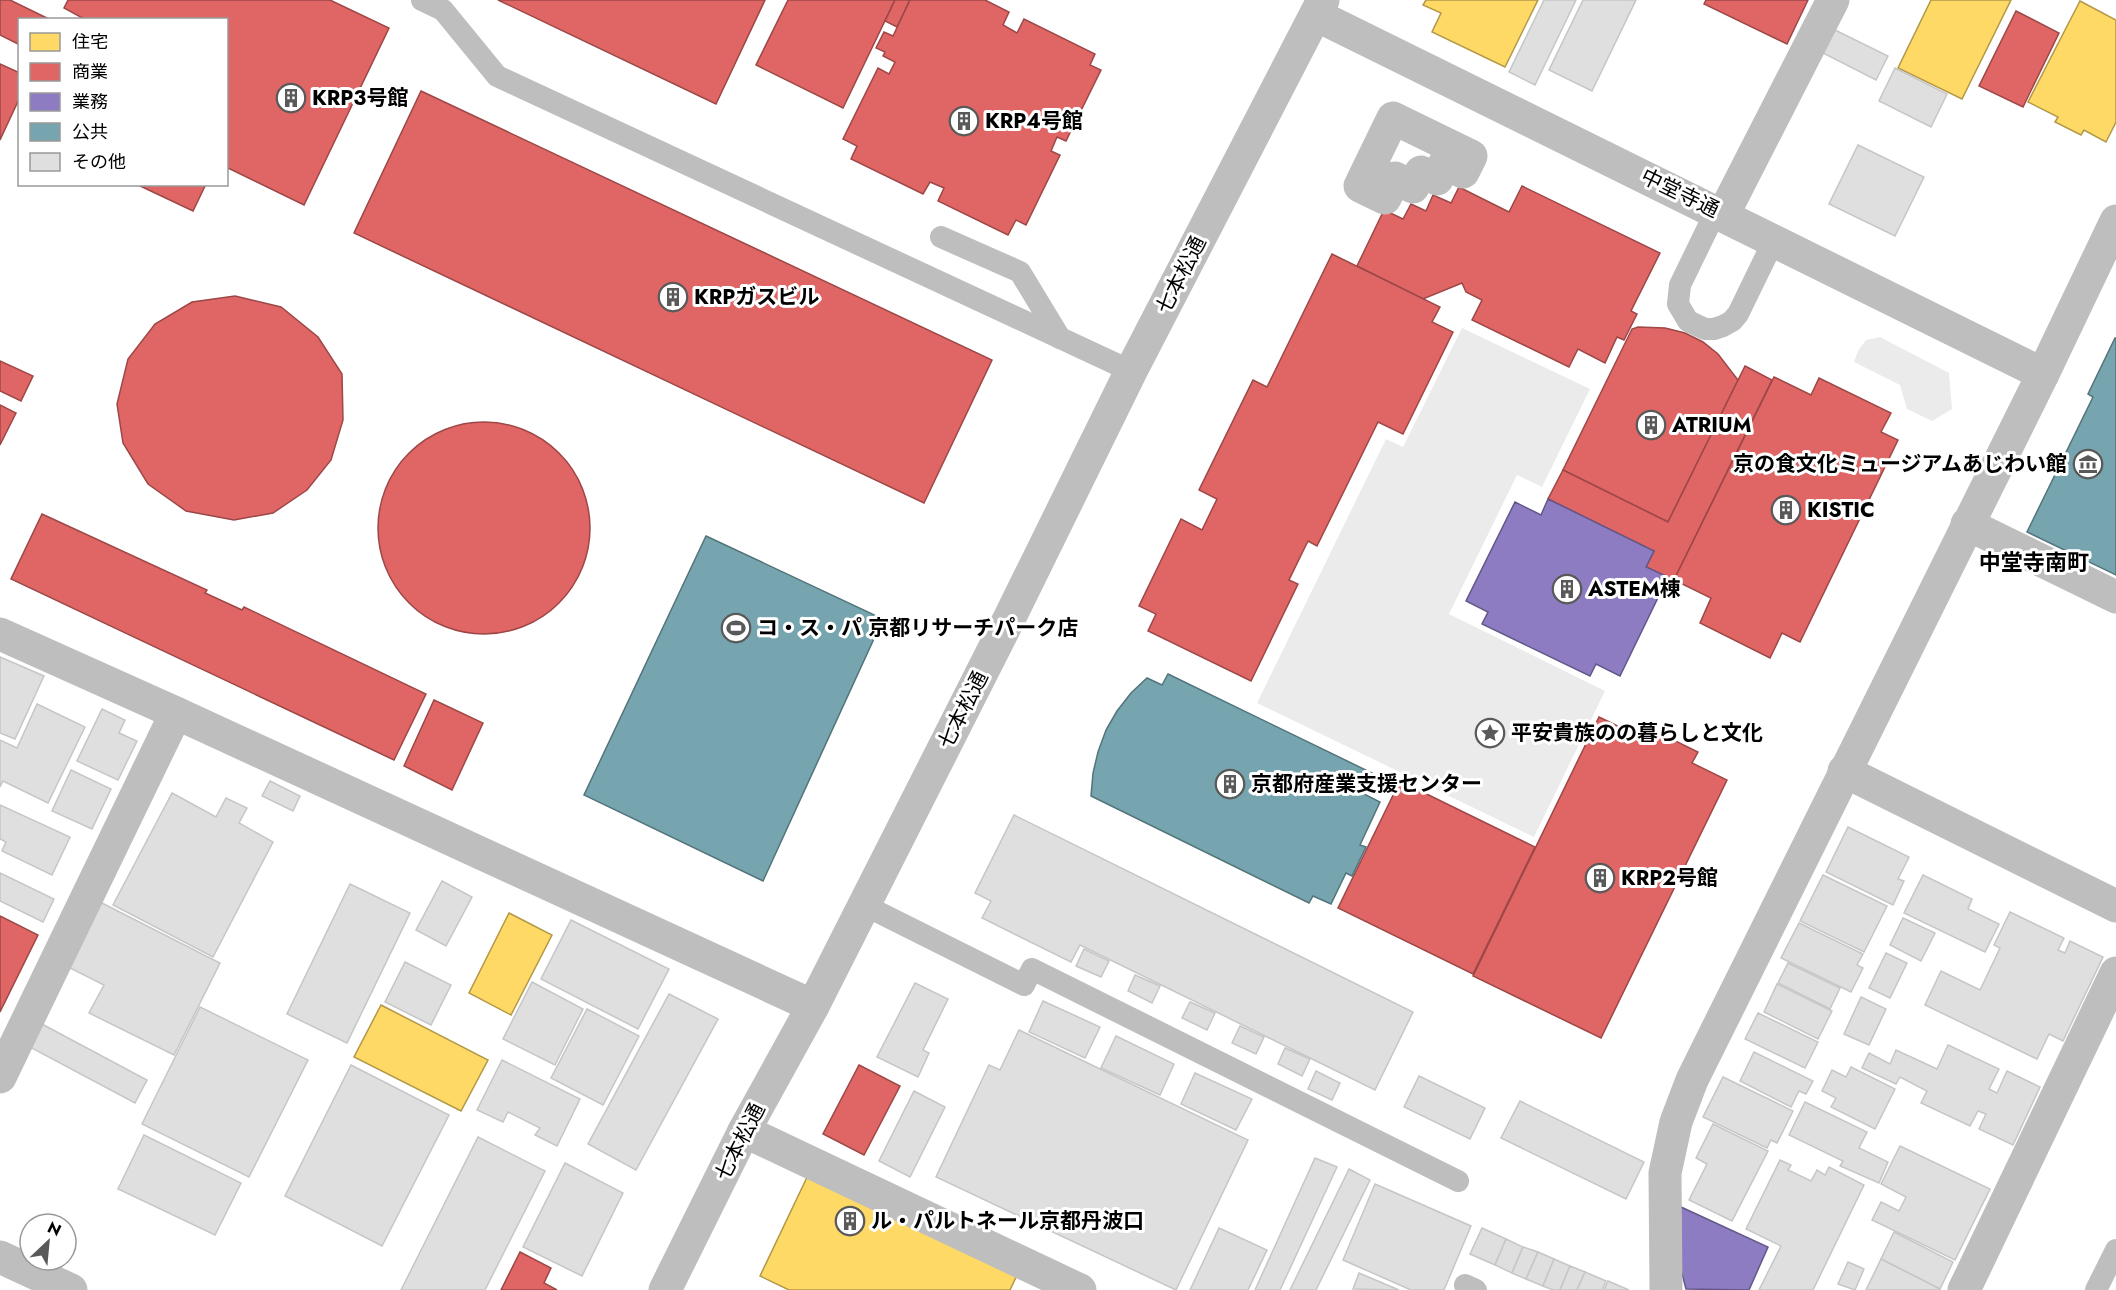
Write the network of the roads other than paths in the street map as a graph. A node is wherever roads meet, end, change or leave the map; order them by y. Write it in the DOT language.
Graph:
graph roads {
  1 [pos="422,0"];
  2 [pos="1833,0"];
  3 [pos="445,5"];
  4 [pos="1320,7"];
  5 [pos="1720,213"];
  6 [pos="2116,221"];
  7 [pos="941,237"];
  8 [pos="1774,240"];
  9 [pos="1060,338"];
  10 [pos="1131,371"];
  11 [pos="2043,374"];
  12 [pos="1967,524"];
  13 [pos="2116,597"];
  14 [pos="0,634"];
  15 [pos="176,713"];
  16 [pos="1844,771"];
  17 [pos="864,905"];
  18 [pos="2116,906"];
  19 [pos="2116,973"];
  20 [pos="813,1006"];
  21 [pos="0,1077"];
  22 [pos="744,1131"];
  23 [pos="1458,1181"];
  24 [pos="2116,1250"];
  25 [pos="0,1257"];
  26 [pos="71,1290"];
  27 [pos="665,1290"];
  28 [pos="1080,1290"];
  29 [pos="1666,1290"];
  30 [pos="1964,1290"];
  31 [pos="2096,1290"];
  1 -- 3 [label="lane"];
  2 -- 5 [label="street"];
  3 -- 9 [label="lane"];
  4 -- 5 [label="street, 中堂寺通"];
  4 -- 10 [label="street, 七本松通"];
  5 -- 8 [label="street, 中堂寺通"];
  5 -- 8 [label="lane"];
  6 -- 11 [label="street"];
  7 -- 9 [label="lane"];
  8 -- 11 [label="street, 中堂寺通"];
  9 -- 10 [label="lane"];
  10 -- 17 [label="street, 七本松通"];
  11 -- 12 [label="street"];
  12 -- 13 [label="street"];
  12 -- 16 [label="street"];
  14 -- 15 [label="street"];
  15 -- 20 [label="street"];
  15 -- 21 [label="street"];
  16 -- 18 [label="street"];
  16 -- 29 [label="street"];
  17 -- 20 [label="street, 七本松通"];
  17 -- 23 [label="lane"];
  19 -- 30 [label="street"];
  20 -- 22 [label="street, 七本松通"];
  22 -- 27 [label="street, 七本松通"];
  22 -- 28 [label="street"];
  24 -- 31 [label="lane"];
  25 -- 26 [label="street"];
}
